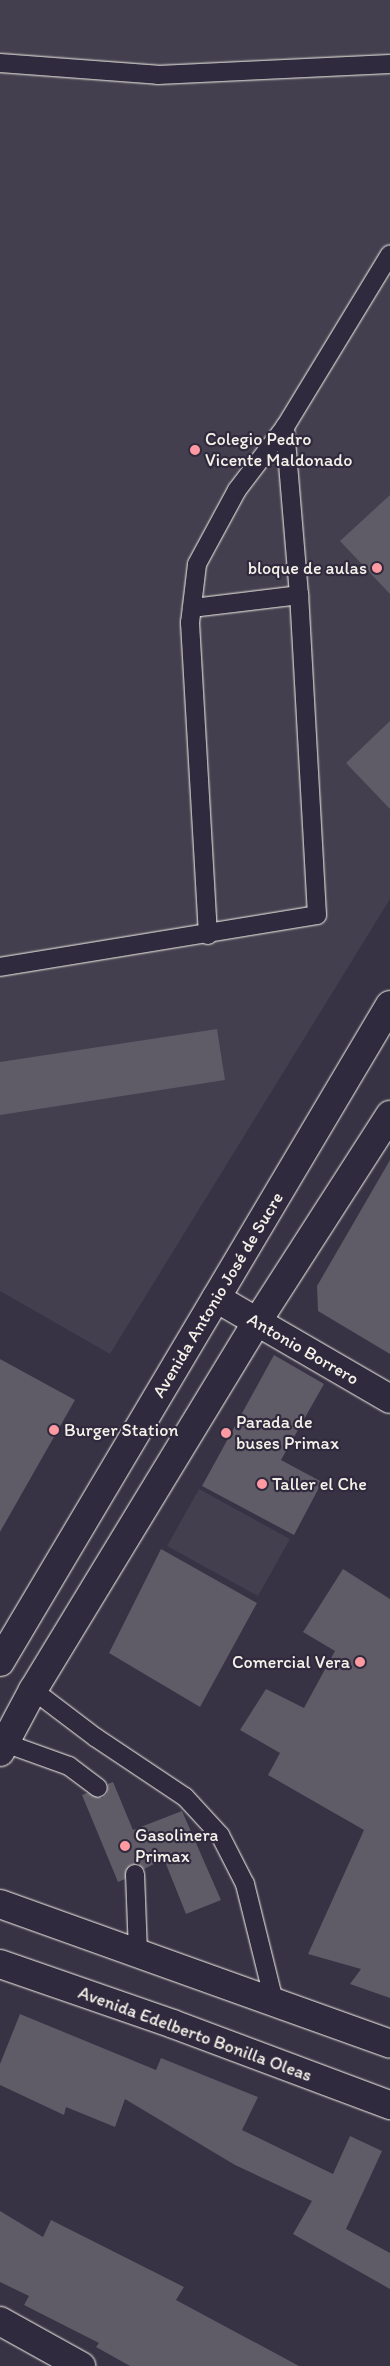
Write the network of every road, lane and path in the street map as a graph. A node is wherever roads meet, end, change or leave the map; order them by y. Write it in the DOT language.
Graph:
graph roads {
  1 [pos="0,63"];
  2 [pos="390,64"];
  3 [pos="390,254"];
  4 [pos="285,427"];
  5 [pos="299,595"];
  6 [pos="192,608"];
  7 [pos="208,935"];
  8 [pos="0,966"];
  9 [pos="390,1005"];
  10 [pos="390,1115"];
  11 [pos="216,1298"];
  12 [pos="257,1322"];
  13 [pos="390,1399"];
  14 [pos="0,1662"];
  15 [pos="33,1690"];
  16 [pos="2,1748"];
  17 [pos="98,1788"];
  18 [pos="135,1874"];
  19 [pos="0,1904"];
  20 [pos="138,1952"];
  21 [pos="0,1964"];
  22 [pos="274,2001"];
  23 [pos="390,2044"];
  24 [pos="390,2105"];
  25 [pos="0,2321"];
  26 [pos="81,2366"];
  1 -- 2 [label="lane"];
  3 -- 4 [label="lane"];
  4 -- 5 [label="lane"];
  4 -- 6 [label="lane"];
  5 -- 6 [label="lane"];
  5 -- 7 [label="lane"];
  6 -- 7 [label="lane"];
  7 -- 8 [label="lane"];
  9 -- 11 [label="main road, Avenida Antonio José de Sucre"];
  10 -- 12 [label="main road"];
  11 -- 12 [label="main road, Antonio Borrero"];
  11 -- 14 [label="main road, Avenida Antonio José de Sucre"];
  12 -- 13 [label="main road, Antonio Borrero"];
  12 -- 15 [label="main road"];
  15 -- 16 [label="main road"];
  15 -- 22 [label="lane"];
  16 -- 17 [label="lane"];
  18 -- 20 [label="lane"];
  19 -- 20 [label="main road"];
  20 -- 22 [label="main road"];
  21 -- 24 [label="main road, Avenida Edelberto Bonilla Oleas"];
  22 -- 23 [label="main road"];
  25 -- 26 [label="main road"];
}
